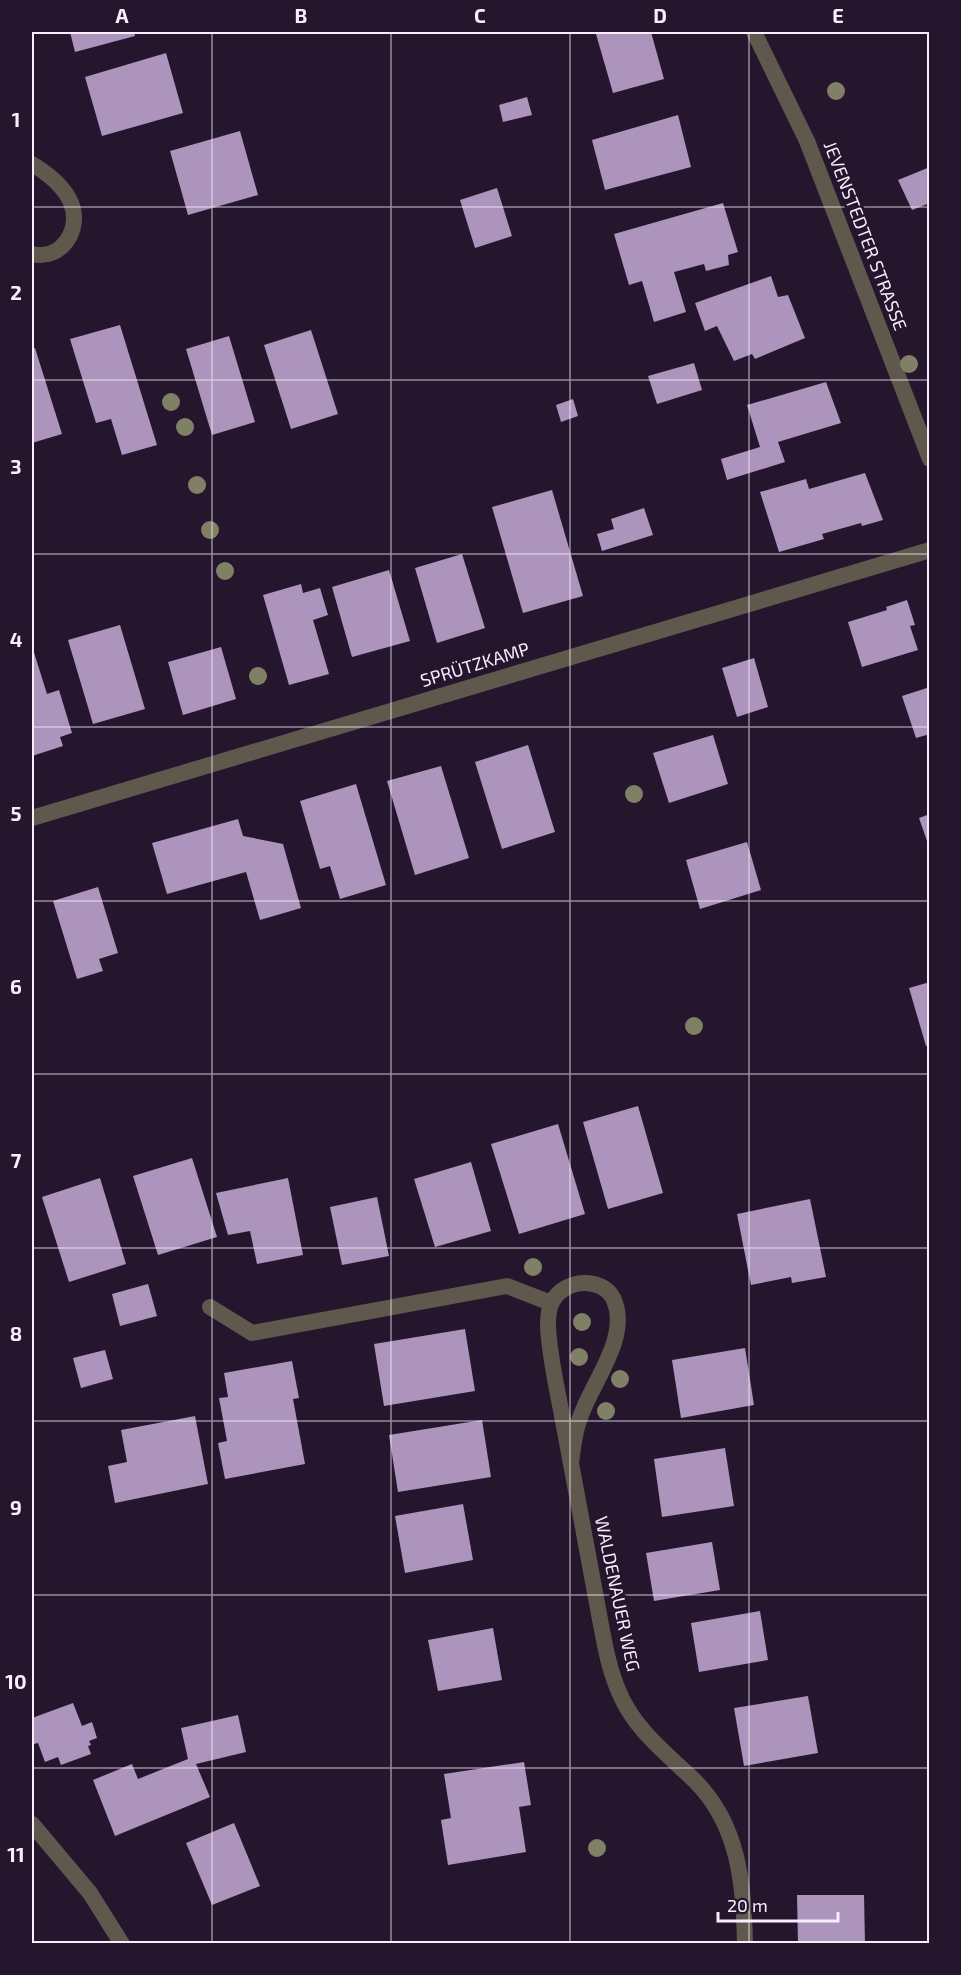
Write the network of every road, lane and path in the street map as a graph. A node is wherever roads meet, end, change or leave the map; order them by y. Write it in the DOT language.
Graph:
graph roads {
  1 [pos="754,32"];
  2 [pos="32,164"];
  3 [pos="32,254"];
  4 [pos="930,459"];
  5 [pos="930,550"];
  6 [pos="32,818"];
  7 [pos="551,1303"];
  8 [pos="210,1307"];
  9 [pos="571,1463"];
  10 [pos="32,1824"];
  11 [pos="122,1944"];
  12 [pos="745,1944"];
  1 -- 4 [label="street, JEVENSTEDTER STRASSE"];
  2 -- 3 [label="street"];
  5 -- 6 [label="street, SPRÜTZKAMP"];
  7 -- 8 [label="street"];
  7 -- 9 [label="street, WALDENAUER WEG"];
  7 -- 9 [label="street, WALDENAUER WEG"];
  9 -- 12 [label="street, WALDENAUER WEG"];
  10 -- 11 [label="street"];
}
